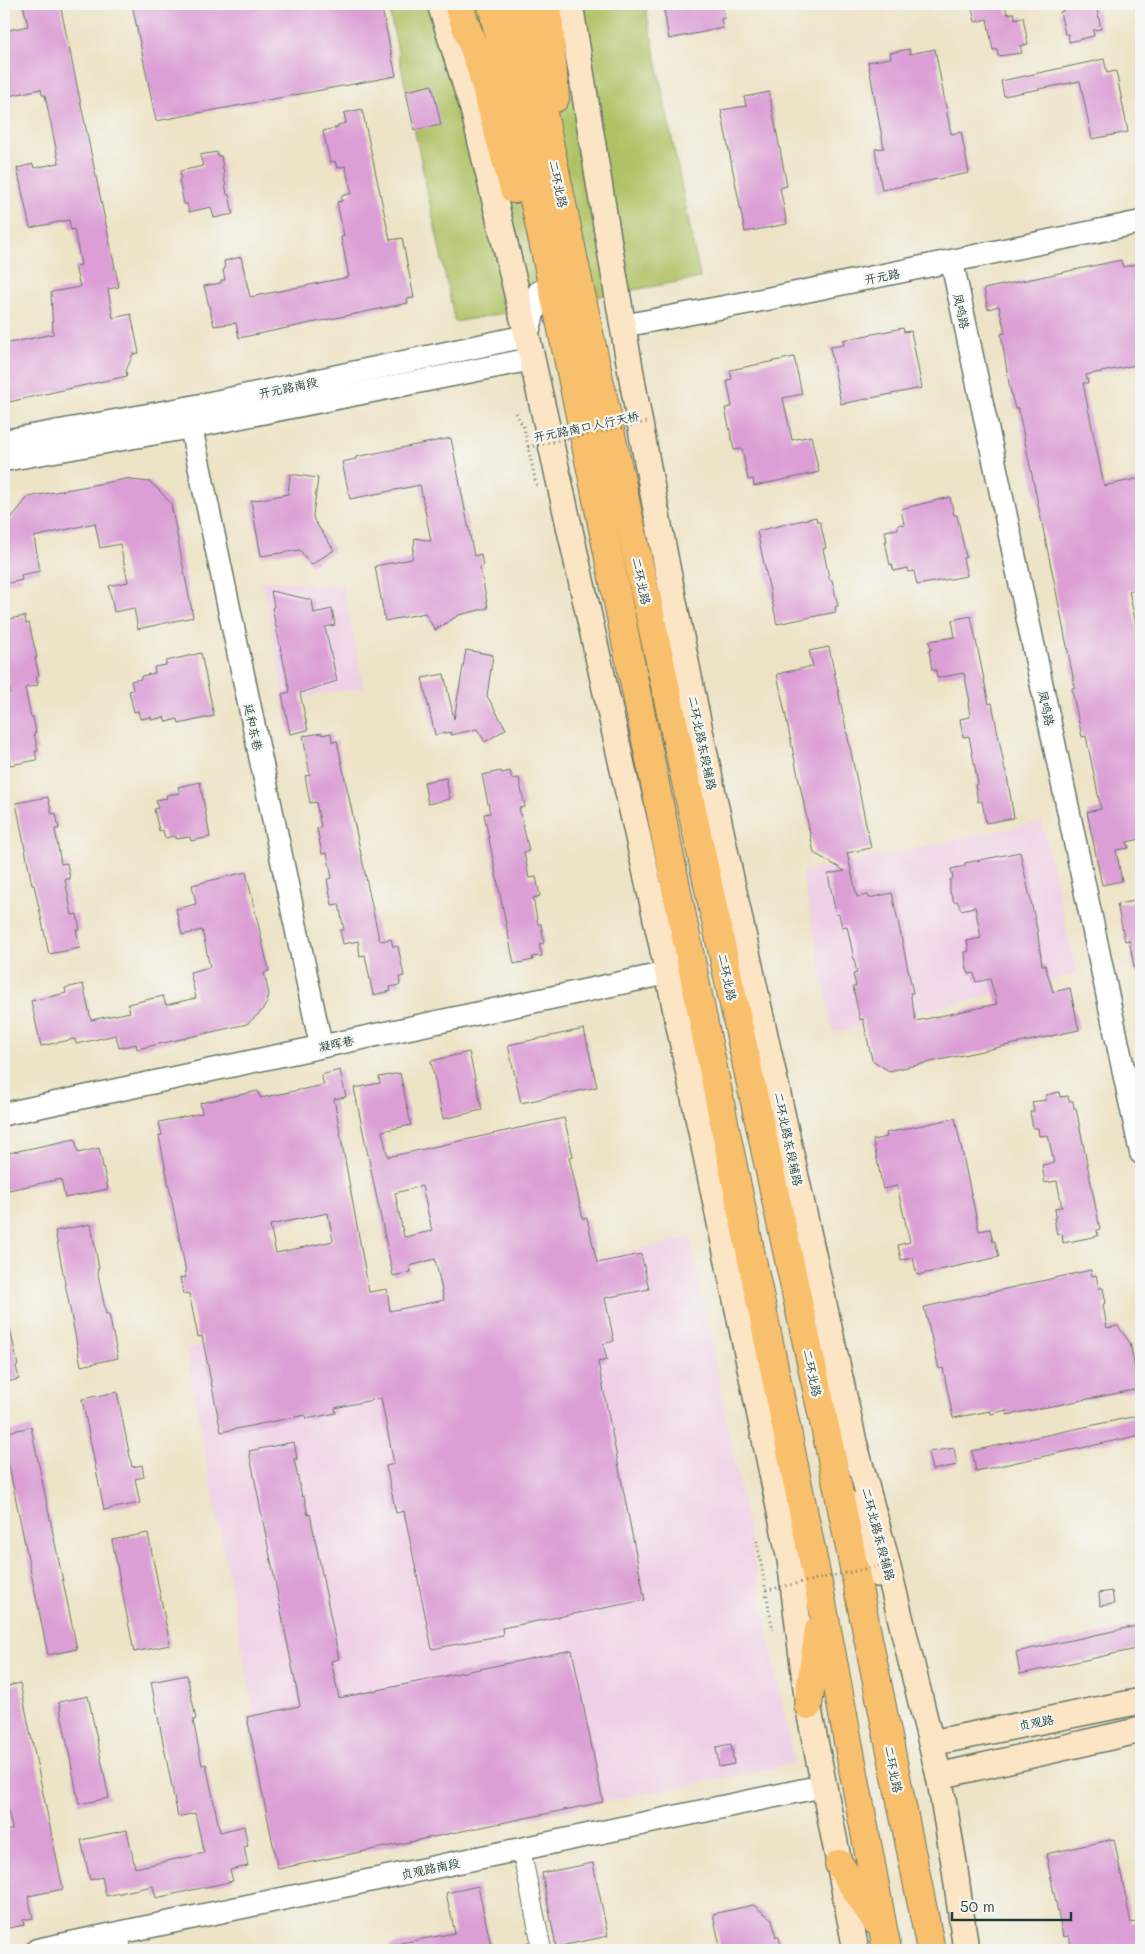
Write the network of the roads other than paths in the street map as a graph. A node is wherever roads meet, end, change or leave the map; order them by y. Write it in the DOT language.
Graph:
graph roads {
  1 [pos="440,4"];
  2 [pos="458,4"];
  3 [pos="492,4"];
  4 [pos="520,4"];
  5 [pos="547,4"];
  6 [pos="570,4"];
  7 [pos="564,207"];
  8 [pos="1141,222"];
  9 [pos="952,262"];
  10 [pos="539,292"];
  11 [pos="622,326"];
  12 [pos="529,348"];
  13 [pos="570,367"];
  14 [pos="189,418"];
  15 [pos="4,441"];
  16 [pos="4,460"];
  17 [pos="668,973"];
  18 [pos="321,1046"];
  19 [pos="4,1114"];
  20 [pos="1141,1153"];
  21 [pos="833,1464"];
  22 [pos="823,1608"];
  23 [pos="908,1653"];
  24 [pos="1141,1701"];
  25 [pos="808,1705"];
  26 [pos="1141,1730"];
  27 [pos="931,1743"];
  28 [pos="939,1776"];
  29 [pos="823,1786"];
  30 [pos="521,1849"];
  31 [pos="954,1863"];
  32 [pos="839,1864"];
  33 [pos="885,1941"];
  34 [pos="121,1942"];
  35 [pos="37,1950"];
  36 [pos="533,1950"];
  37 [pos="856,1950"];
  38 [pos="931,1950"];
  39 [pos="958,1950"];
  40 [pos="966,1950"];
  1 -- 12 [label="main road"];
  2 -- 10 [label="highway"];
  3 -- 13 [label="highway"];
  4 -- 7 [label="highway, 二环北路"];
  5 -- 7 [label="highway"];
  6 -- 11 [label="main road, 二环北路东段辅路"];
  7 -- 21 [label="highway, 二环北路"];
  8 -- 9 [label="street, 开元路"];
  9 -- 11 [label="street, 开元路"];
  9 -- 20 [label="street, 凤鸣路"];
  10 -- 12 [label="street"];
  10 -- 13 [label="highway"];
  11 -- 23 [label="main road, 二环北路东段辅路"];
  12 -- 14 [label="street, 开元路南段"];
  12 -- 17 [label="main road"];
  13 -- 22 [label="highway"];
  14 -- 15 [label="street, 开元路南段"];
  14 -- 16 [label="street, 开元路南段"];
  14 -- 18 [label="street, 延和东巷"];
  17 -- 18 [label="street, 凝晖巷"];
  17 -- 25 [label="main road"];
  18 -- 19 [label="street, 凝晖巷"];
  21 -- 23 [label="main road"];
  21 -- 38 [label="highway, 二环北路"];
  22 -- 25 [label="highway"];
  22 -- 33 [label="highway"];
  23 -- 27 [label="main road, 二环北路东段辅路"];
  24 -- 27 [label="main road, 贞观路"];
  25 -- 29 [label="main road"];
  26 -- 28 [label="main road"];
  27 -- 28 [label="main road, 二环北路东段辅路"];
  28 -- 31 [label="main road, 二环北路东段辅路"];
  29 -- 30 [label="street, 贞观路南段"];
  29 -- 32 [label="main road"];
  30 -- 34 [label="street, 贞观路南段"];
  30 -- 36 [label="street"];
  31 -- 39 [label="main road"];
  31 -- 40 [label="main road, 二环北路东段辅路"];
  32 -- 33 [label="highway"];
  32 -- 37 [label="main road"];
  34 -- 35 [label="street, 贞观路南段"];
}
